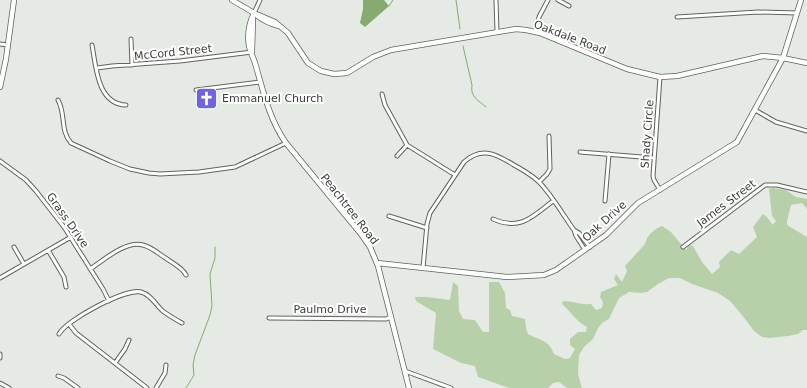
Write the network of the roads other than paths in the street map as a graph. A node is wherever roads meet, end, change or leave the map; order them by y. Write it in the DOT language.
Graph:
graph roads {
  1 [pos="14,0"];
  2 [pos="232,0"];
  3 [pos="260,0"];
  4 [pos="496,0"];
  5 [pos="548,0"];
  6 [pos="558,0"];
  7 [pos="801,0"];
  8 [pos="569,6"];
  9 [pos="254,13"];
  10 [pos="797,13"];
  11 [pos="677,17"];
  12 [pos="497,32"];
  13 [pos="536,32"];
  14 [pos="131,39"];
  15 [pos="0,44"];
  16 [pos="8,45"];
  17 [pos="92,45"];
  18 [pos="252,52"];
  19 [pos="783,58"];
  20 [pos="807,63"];
  21 [pos="132,65"];
  22 [pos="97,68"];
  23 [pos="660,77"];
  24 [pos="260,82"];
  25 [pos="0,87"];
  26 [pos="196,90"];
  27 [pos="382,94"];
  28 [pos="58,100"];
  29 [pos="126,105"];
  30 [pos="755,110"];
  31 [pos="807,131"];
  32 [pos="549,136"];
  33 [pos="286,143"];
  34 [pos="407,145"];
  35 [pos="580,152"];
  36 [pos="609,154"];
  37 [pos="397,156"];
  38 [pos="654,158"];
  39 [pos="0,161"];
  40 [pos="455,175"];
  41 [pos="539,182"];
  42 [pos="660,190"];
  43 [pos="807,192"];
  44 [pos="553,201"];
  45 [pos="605,201"];
  46 [pos="389,216"];
  47 [pos="493,219"];
  48 [pos="427,228"];
  49 [pos="71,237"];
  50 [pos="14,247"];
  51 [pos="683,247"];
  52 [pos="588,248"];
  53 [pos="48,250"];
  54 [pos="377,263"];
  55 [pos="24,264"];
  56 [pos="422,268"];
  57 [pos="90,269"];
  58 [pos="186,276"];
  59 [pos="0,278"];
  60 [pos="66,287"];
  61 [pos="109,301"];
  62 [pos="391,317"];
  63 [pos="269,318"];
  64 [pos="182,323"];
  65 [pos="69,324"];
  66 [pos="59,334"];
  67 [pos="129,340"];
  68 [pos="0,354"];
  69 [pos="0,358"];
  70 [pos="114,363"];
  71 [pos="166,365"];
  72 [pos="405,371"];
  73 [pos="58,376"];
  74 [pos="0,383"];
  75 [pos="9,388"];
  76 [pos="78,388"];
  77 [pos="147,388"];
  78 [pos="156,388"];
  79 [pos="409,388"];
  80 [pos="451,388"];
  1 -- 16 [label="street"];
  2 -- 9 [label="street, Oakdale Road"];
  3 -- 9 [label="street, Peachtree Road"];
  4 -- 12 [label="street"];
  5 -- 13 [label="street"];
  6 -- 8 [label="street"];
  7 -- 10 [label="street, Oak Drive"];
  9 -- 12 [label="street, Oakdale Road"];
  9 -- 18 [label="street, Peachtree Road"];
  10 -- 11 [label="street"];
  10 -- 19 [label="street, Oak Drive"];
  12 -- 13 [label="street, Oakdale Road"];
  13 -- 23 [label="street, Oakdale Road"];
  14 -- 21 [label="street"];
  15 -- 16 [label="street"];
  16 -- 25 [label="street"];
  17 -- 22 [label="street"];
  18 -- 21 [label="street, McCord Street"];
  18 -- 24 [label="street, Peachtree Road"];
  19 -- 20 [label="street, Oakdale Road"];
  19 -- 23 [label="street, Oakdale Road"];
  19 -- 30 [label="street, Oak Drive"];
  21 -- 22 [label="street, McCord Street"];
  22 -- 29 [label="street"];
  23 -- 38 [label="street, Shady Circle"];
  24 -- 26 [label="street"];
  24 -- 33 [label="street, Peachtree Road"];
  27 -- 34 [label="street"];
  28 -- 33 [label="street"];
  30 -- 31 [label="street"];
  30 -- 42 [label="street, Oak Drive"];
  32 -- 41 [label="street"];
  33 -- 54 [label="street, Peachtree Road"];
  34 -- 37 [label="street"];
  34 -- 40 [label="street"];
  35 -- 36 [label="street"];
  36 -- 38 [label="street"];
  36 -- 45 [label="street"];
  38 -- 42 [label="street, Shady Circle"];
  39 -- 49 [label="street, Grass Drive"];
  40 -- 41 [label="street"];
  40 -- 48 [label="street"];
  41 -- 44 [label="street"];
  42 -- 52 [label="street, Oak Drive"];
  43 -- 51 [label="street, James Street"];
  44 -- 47 [label="street"];
  44 -- 52 [label="street"];
  46 -- 48 [label="street"];
  48 -- 56 [label="street"];
  49 -- 53 [label="street"];
  49 -- 57 [label="street, Grass Drive"];
  50 -- 55 [label="street"];
  52 -- 56 [label="street, Oak Drive"];
  53 -- 55 [label="street"];
  53 -- 60 [label="street"];
  54 -- 56 [label="street, Oak Drive"];
  54 -- 62 [label="street, Peachtree Road"];
  55 -- 59 [label="street"];
  57 -- 58 [label="street"];
  57 -- 61 [label="street, Grass Drive"];
  61 -- 64 [label="street"];
  61 -- 65 [label="street"];
  62 -- 63 [label="street, Paulmo Drive"];
  62 -- 72 [label="street, Peachtree Road"];
  65 -- 66 [label="street"];
  65 -- 70 [label="street"];
  67 -- 70 [label="street"];
  68 -- 69 [label="street"];
  70 -- 77 [label="street"];
  71 -- 78 [label="street"];
  72 -- 79 [label="street, Peachtree Road"];
  72 -- 80 [label="street"];
  73 -- 76 [label="street"];
  74 -- 75 [label="street"];
}
